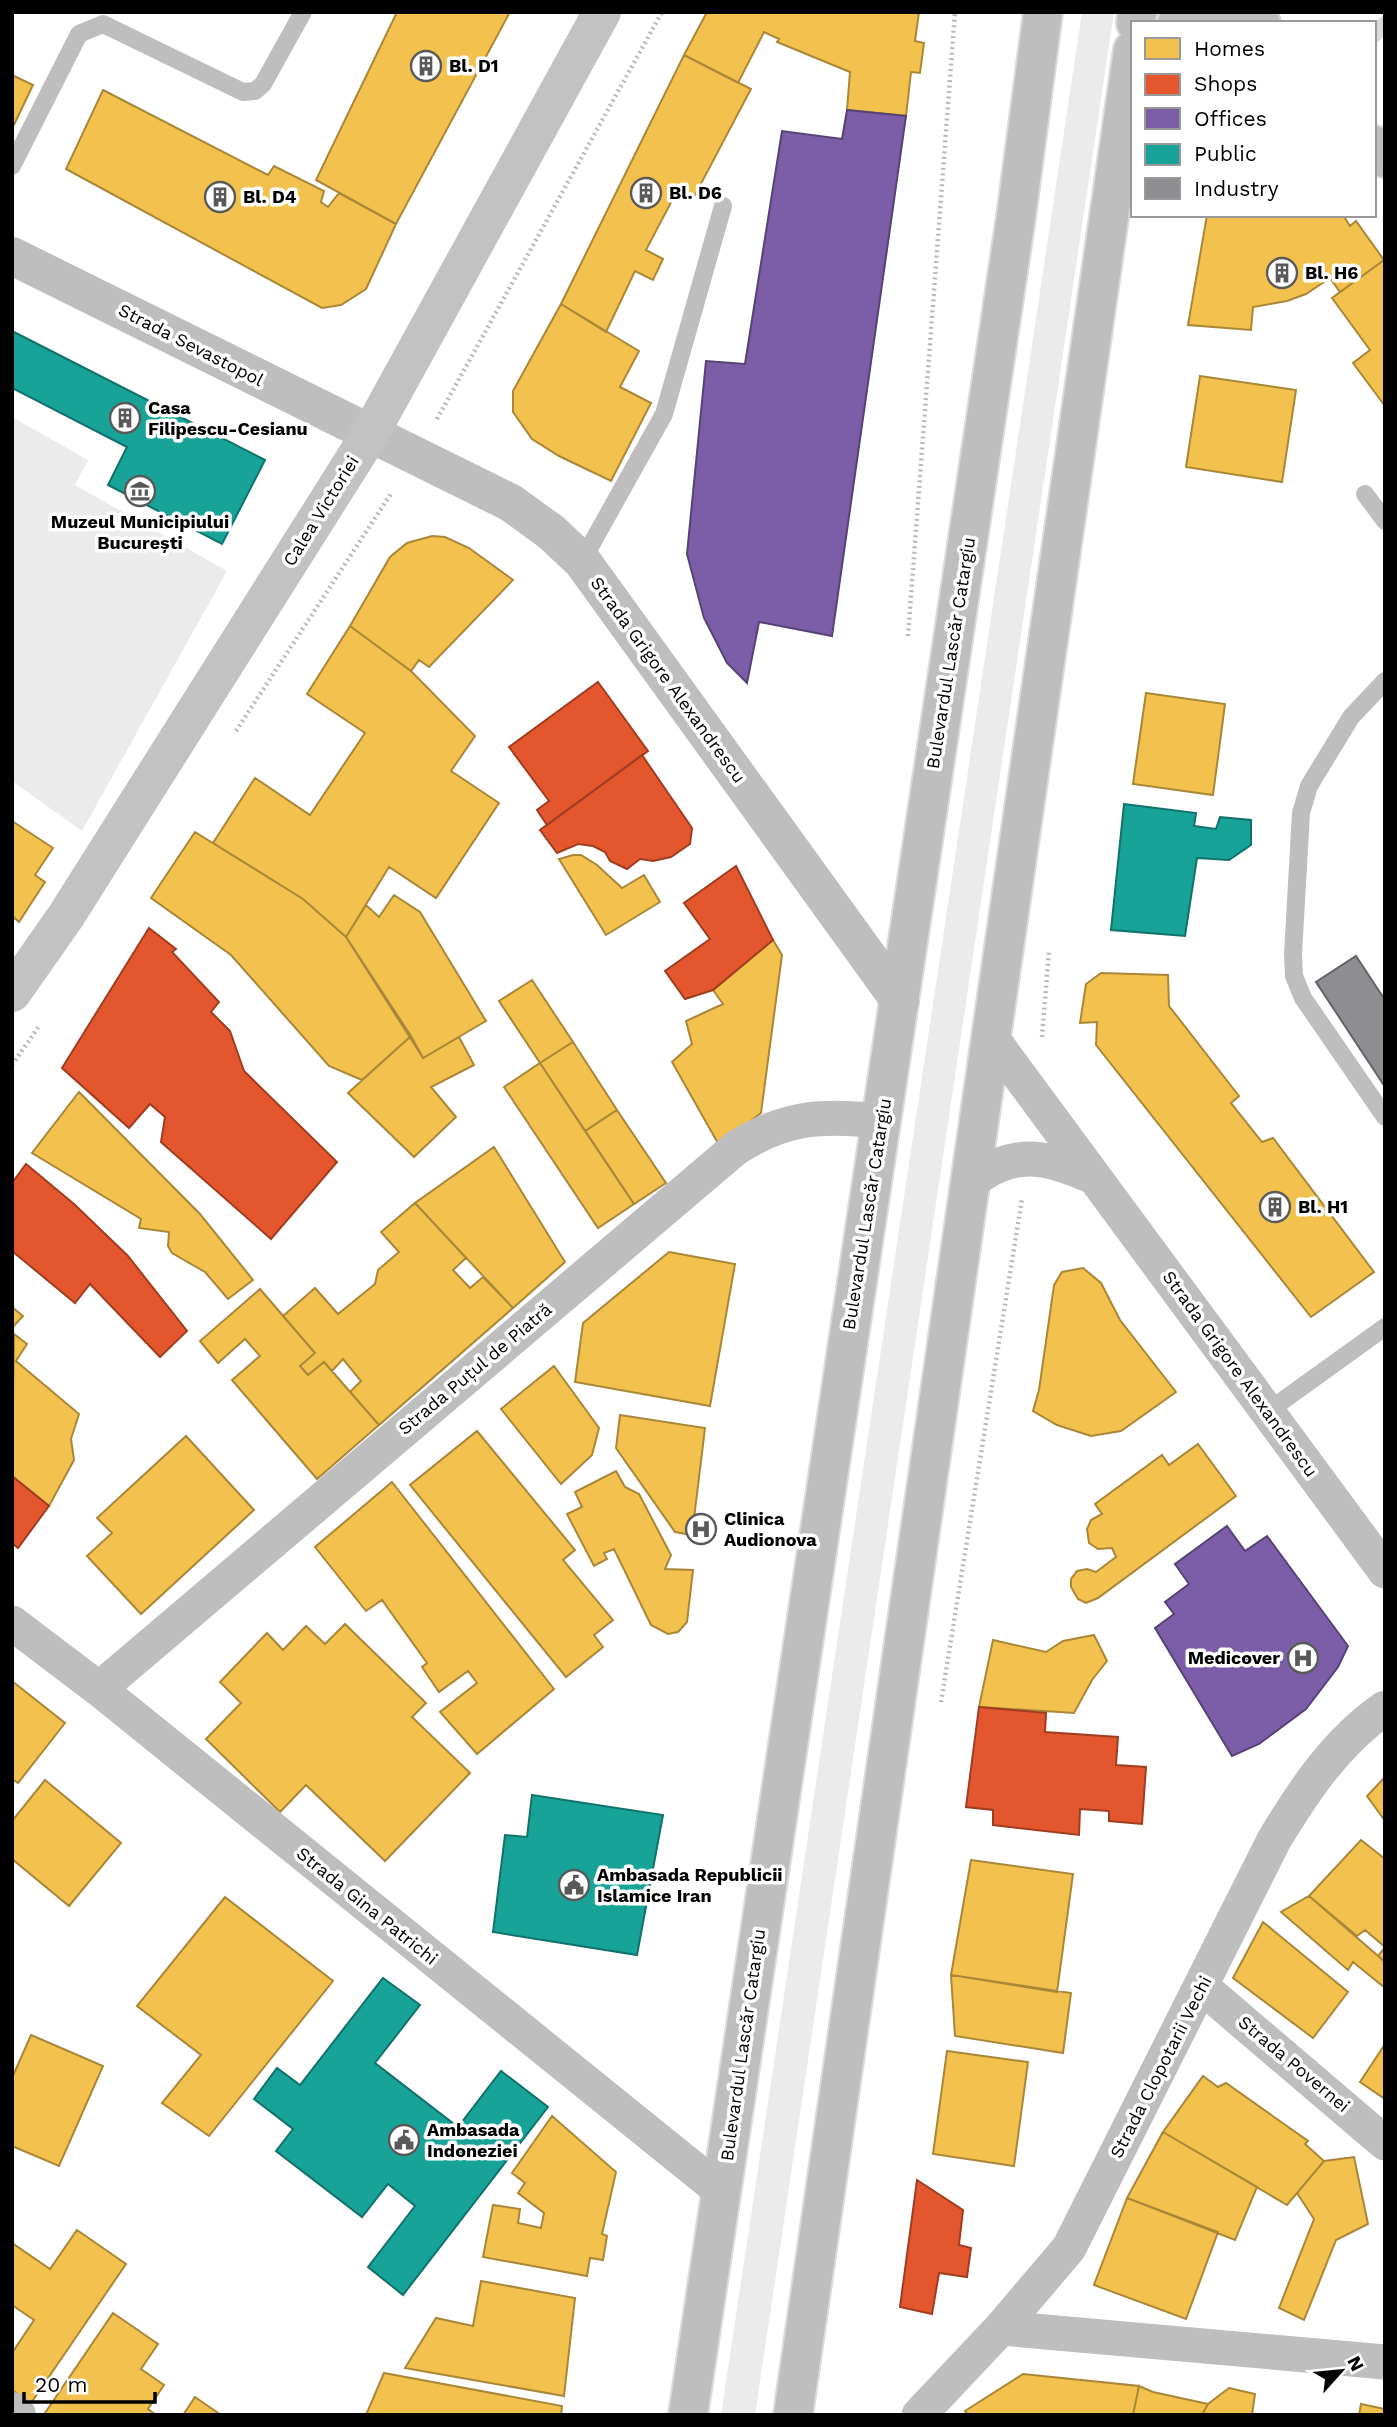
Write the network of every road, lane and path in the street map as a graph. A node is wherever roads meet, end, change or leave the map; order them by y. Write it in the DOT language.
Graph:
graph roads {
  1 [pos="303,12"];
  2 [pos="602,12"];
  3 [pos="955,12"];
  4 [pos="1043,12"];
  5 [pos="954,21"];
  6 [pos="1185,21"];
  7 [pos="1254,21"];
  8 [pos="1131,61"];
  9 [pos="12,166"];
  10 [pos="723,206"];
  11 [pos="12,256"];
  12 [pos="370,434"];
  13 [pos="1365,494"];
  14 [pos="1385,521"];
  15 [pos="582,561"];
  16 [pos="1385,681"];
  17 [pos="12,993"];
  18 [pos="900,1001"];
  19 [pos="991,1037"];
  20 [pos="1385,1117"];
  21 [pos="880,1121"];
  22 [pos="1094,1177"];
  23 [pos="970,1183"];
  24 [pos="1385,1326"];
  25 [pos="1267,1412"];
  26 [pos="1385,1571"];
  27 [pos="12,1623"];
  28 [pos="100,1689"];
  29 [pos="1385,1707"];
  30 [pos="1202,1987"];
  31 [pos="1385,2143"];
  32 [pos="721,2192"];
  33 [pos="1001,2328"];
  34 [pos="1385,2361"];
  35 [pos="12,2411"];
  36 [pos="17,2415"];
  37 [pos="688,2415"];
  38 [pos="793,2415"];
  39 [pos="919,2415"];
  1 -- 9 [label="lane"];
  2 -- 12 [label="main road, Calea Victoriei"];
  3 -- 5 [label="path"];
  4 -- 18 [label="main road, Bulevardul Lascăr Catargiu"];
  6 -- 7 [label="main road"];
  8 -- 19 [label="main road"];
  10 -- 15 [label="lane"];
  11 -- 12 [label="main road, Strada Sevastopol"];
  12 -- 15 [label="main road, Strada Grigore Alexandrescu"];
  12 -- 17 [label="main road, Calea Victoriei"];
  13 -- 14 [label="lane"];
  15 -- 18 [label="main road, Strada Grigore Alexandrescu"];
  16 -- 20 [label="lane"];
  18 -- 21 [label="main road, Bulevardul Lascăr Catargiu"];
  19 -- 22 [label="street, Strada Grigore Alexandrescu"];
  19 -- 23 [label="main road"];
  21 -- 28 [label="street, Strada Puțul de Piatră"];
  21 -- 32 [label="main road, Bulevardul Lascăr Catargiu"];
  22 -- 23 [label="street"];
  22 -- 25 [label="street, Strada Grigore Alexandrescu"];
  23 -- 38 [label="main road"];
  24 -- 25 [label="lane"];
  25 -- 26 [label="street, Strada Grigore Alexandrescu"];
  27 -- 28 [label="street, Strada Gina Patrichi"];
  28 -- 32 [label="street, Strada Gina Patrichi"];
  29 -- 30 [label="street, Strada Clopotarii Vechi"];
  30 -- 31 [label="street, Strada Povernei"];
  30 -- 33 [label="street, Strada Clopotarii Vechi"];
  32 -- 37 [label="main road, Bulevardul Lascăr Catargiu"];
  33 -- 34 [label="street"];
  33 -- 39 [label="street, Strada Clopotarii Vechi"];
  35 -- 36 [label="main road"];
}
